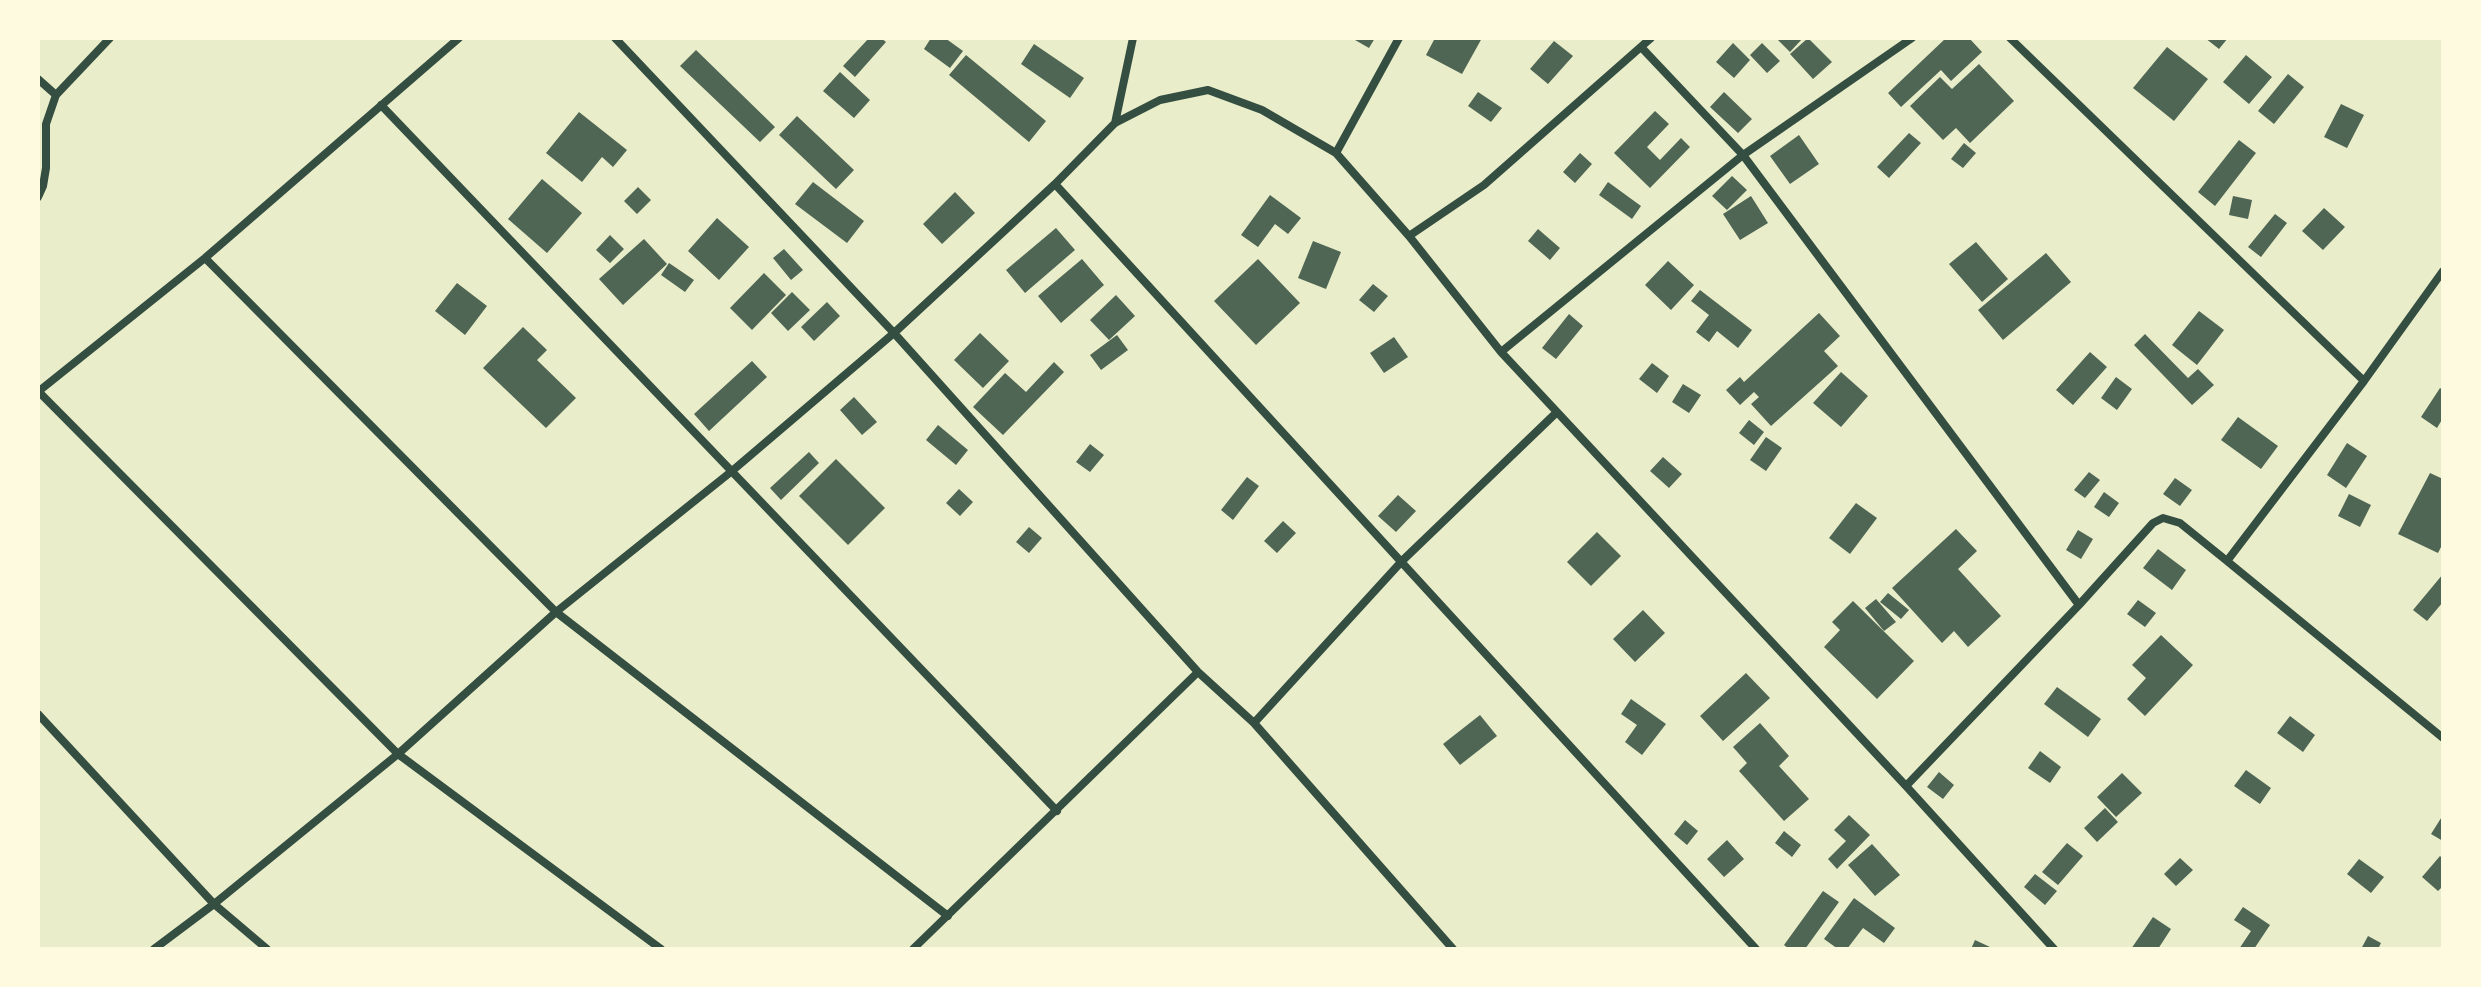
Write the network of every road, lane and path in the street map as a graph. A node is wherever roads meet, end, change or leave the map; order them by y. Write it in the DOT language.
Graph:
graph roads {
  1 [pos="110,38"];
  2 [pos="459,38"];
  3 [pos="615,38"];
  4 [pos="1133,38"];
  5 [pos="1399,38"];
  6 [pos="1651,38"];
  7 [pos="1912,38"];
  8 [pos="2010,38"];
  9 [pos="1641,47"];
  10 [pos="38,79"];
  11 [pos="56,95"];
  12 [pos="381,105"];
  13 [pos="1115,123"];
  14 [pos="1336,153"];
  15 [pos="1743,155"];
  16 [pos="1055,184"];
  17 [pos="38,197"];
  18 [pos="1409,236"];
  19 [pos="205,258"];
  20 [pos="2443,271"];
  21 [pos="894,333"];
  22 [pos="1501,352"];
  23 [pos="2364,381"];
  24 [pos="38,391"];
  25 [pos="1557,412"];
  26 [pos="732,471"];
  27 [pos="1402,561"];
  28 [pos="2227,561"];
  29 [pos="2079,605"];
  30 [pos="556,612"];
  31 [pos="1198,672"];
  32 [pos="38,714"];
  33 [pos="1254,723"];
  34 [pos="2443,738"];
  35 [pos="398,754"];
  36 [pos="1906,786"];
  37 [pos="1057,811"];
  38 [pos="214,904"];
  39 [pos="948,916"];
  40 [pos="1445,941"];
  41 [pos="154,949"];
  42 [pos="267,949"];
  43 [pos="661,949"];
  44 [pos="913,949"];
  45 [pos="1436,949"];
  46 [pos="1453,949"];
  47 [pos="1756,949"];
  48 [pos="2054,949"];
  1 -- 11 [label="street"];
  2 -- 12 [label="street"];
  3 -- 21 [label="street"];
  4 -- 13 [label="street"];
  5 -- 14 [label="street"];
  6 -- 9 [label="street"];
  7 -- 15 [label="street"];
  8 -- 23 [label="street"];
  9 -- 15 [label="street"];
  9 -- 18 [label="street"];
  10 -- 11 [label="street"];
  11 -- 17 [label="street"];
  12 -- 19 [label="street"];
  12 -- 26 [label="street"];
  13 -- 14 [label="street"];
  13 -- 16 [label="street"];
  14 -- 18 [label="street"];
  15 -- 22 [label="street"];
  15 -- 29 [label="street"];
  16 -- 21 [label="street"];
  16 -- 27 [label="street"];
  18 -- 22 [label="street"];
  19 -- 24 [label="street"];
  19 -- 30 [label="street"];
  20 -- 23 [label="street"];
  21 -- 26 [label="street"];
  21 -- 31 [label="street"];
  22 -- 25 [label="street"];
  23 -- 28 [label="street"];
  24 -- 35 [label="street"];
  25 -- 27 [label="street"];
  25 -- 36 [label="street"];
  26 -- 30 [label="street"];
  26 -- 37 [label="street"];
  27 -- 33 [label="street"];
  27 -- 47 [label="street"];
  28 -- 29 [label="street"];
  28 -- 34 [label="street"];
  29 -- 36 [label="street"];
  30 -- 35 [label="street"];
  30 -- 39 [label="street"];
  31 -- 33 [label="street"];
  31 -- 37 [label="street"];
  32 -- 38 [label="street"];
  33 -- 40 [label="street"];
  35 -- 38 [label="street"];
  35 -- 43 [label="street"];
  36 -- 48 [label="street"];
  37 -- 39 [label="street"];
  38 -- 41 [label="street"];
  38 -- 42 [label="street"];
  39 -- 44 [label="street"];
  40 -- 45 [label="street"];
  40 -- 46 [label="street"];
}
